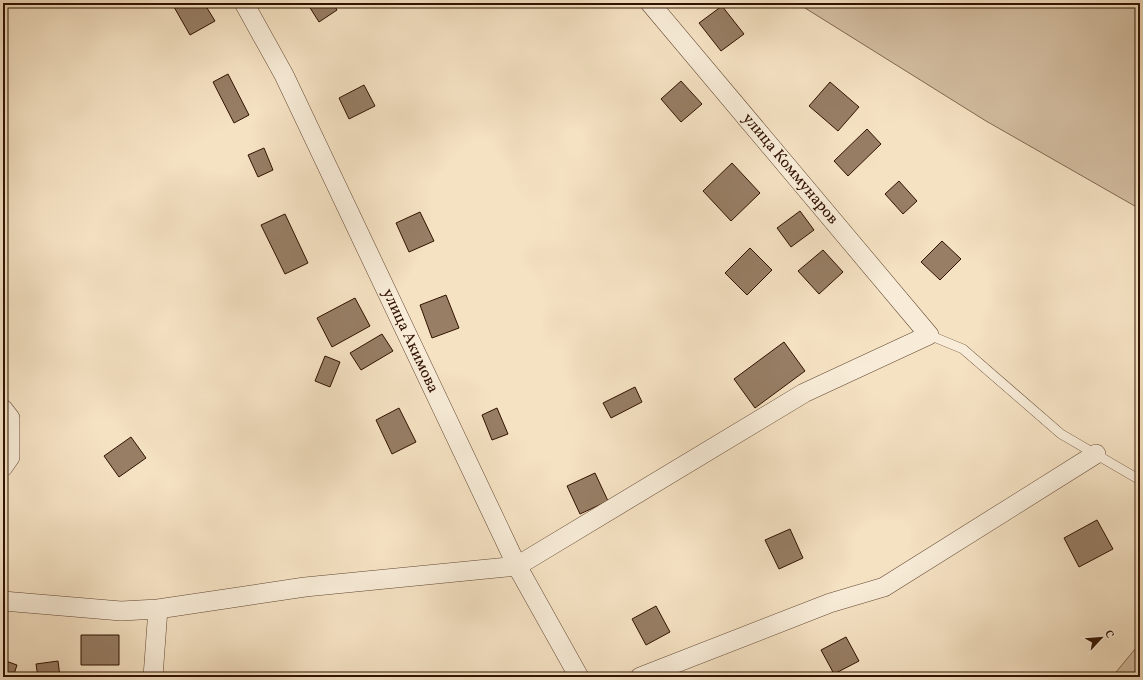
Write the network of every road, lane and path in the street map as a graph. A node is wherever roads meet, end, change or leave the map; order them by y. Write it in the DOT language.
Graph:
graph roads {
  1 [pos="244,3"];
  2 [pos="650,3"];
  3 [pos="929,335"];
  4 [pos="3,409"];
  5 [pos="1096,454"];
  6 [pos="3,467"];
  7 [pos="1140,480"];
  8 [pos="517,566"];
  9 [pos="3,601"];
  10 [pos="158,609"];
  11 [pos="153,677"];
  12 [pos="579,677"];
  13 [pos="640,677"];
  1 -- 8 [label="street, улица Акимова"];
  2 -- 3 [label="street, улица Коммунаров"];
  3 -- 5 [label="lane"];
  3 -- 8 [label="street"];
  4 -- 6 [label="street"];
  5 -- 7 [label="lane"];
  5 -- 13 [label="street"];
  8 -- 10 [label="street"];
  8 -- 12 [label="street, улица Акимова"];
  9 -- 10 [label="street"];
  10 -- 11 [label="street"];
}
